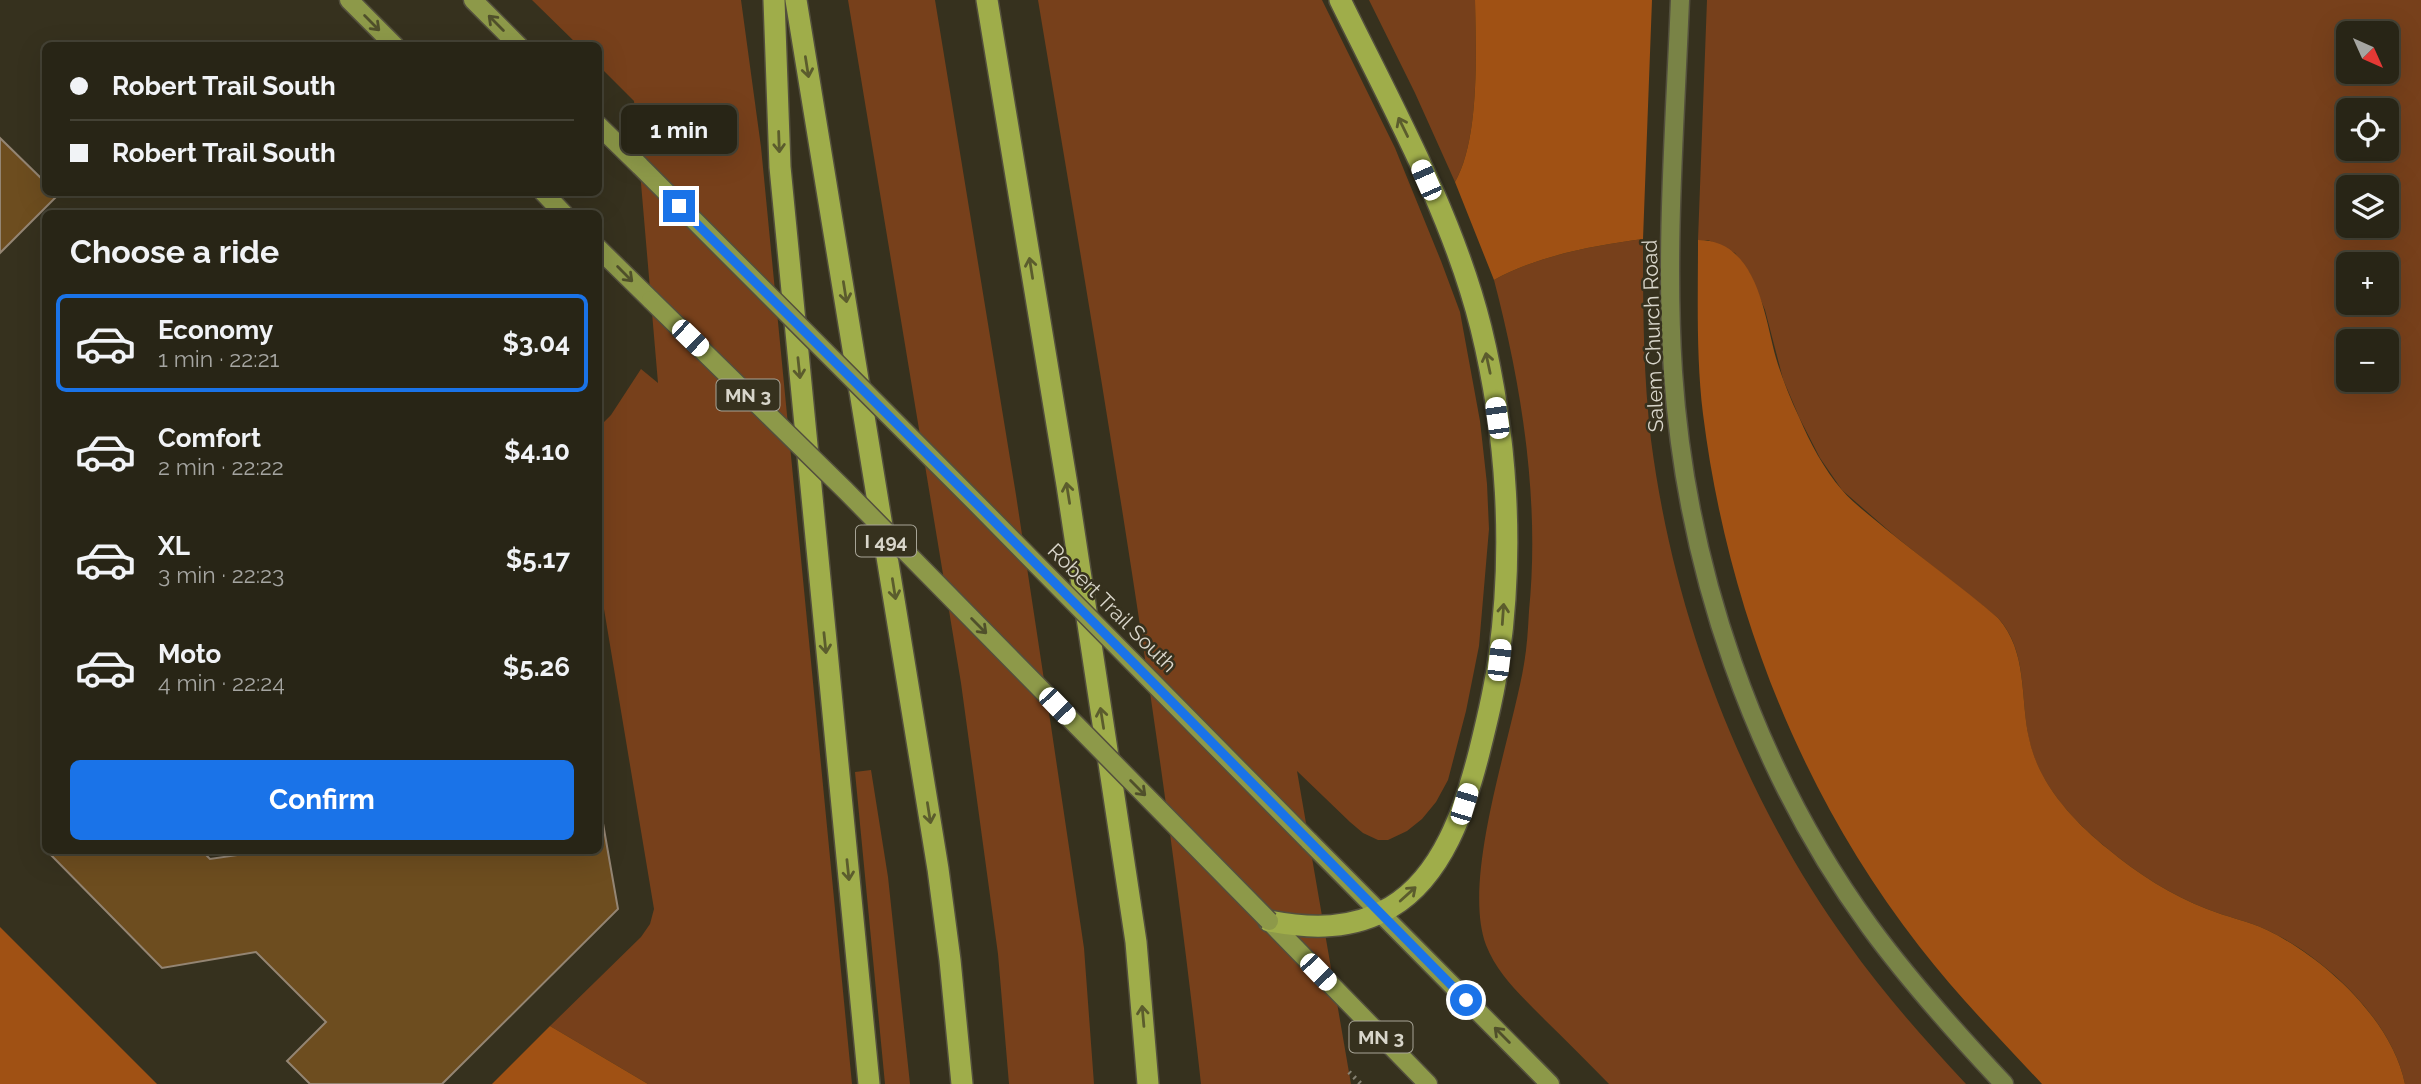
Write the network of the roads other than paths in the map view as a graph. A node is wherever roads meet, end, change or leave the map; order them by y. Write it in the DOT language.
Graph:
graph roads {
  1 [pos="349,0"];
  2 [pos="473,0"];
  3 [pos="774,0"];
  4 [pos="796,0"];
  5 [pos="987,0"];
  6 [pos="1340,0"];
  7 [pos="1679,0"];
  8 [pos="391,42"];
  9 [pos="515,42"];
  10 [pos="602,129"];
  11 [pos="547,196"];
  12 [pos="560,210"];
  13 [pos="602,252"];
  14 [pos="1381,913"];
  15 [pos="1269,921"];
  16 [pos="869,1084"];
  17 [pos="962,1084"];
  18 [pos="1147,1084"];
  19 [pos="1428,1084"];
  20 [pos="1550,1084"];
  21 [pos="2004,1084"];
  1 -- 8 [label="main road, one-way"];
  9 -- 2 [label="main road, one-way"];
  3 -- 16 [label="highway, one-way"];
  4 -- 17 [label="highway, I 494, one-way"];
  18 -- 5 [label="highway, one-way"];
  14 -- 6 [label="highway, one-way"];
  7 -- 21 [label="street, Salem Church Road"];
  10 -- 14 [label="main road, Robert Trail South, bridge"];
  11 -- 12 [label="main road"];
  13 -- 15 [label="main road, MN 3, one-way, bridge"];
  14 -- 15 [label="highway"];
  20 -- 14 [label="main road, Robert Trail South, one-way"];
  15 -- 19 [label="main road, MN 3"];
}
